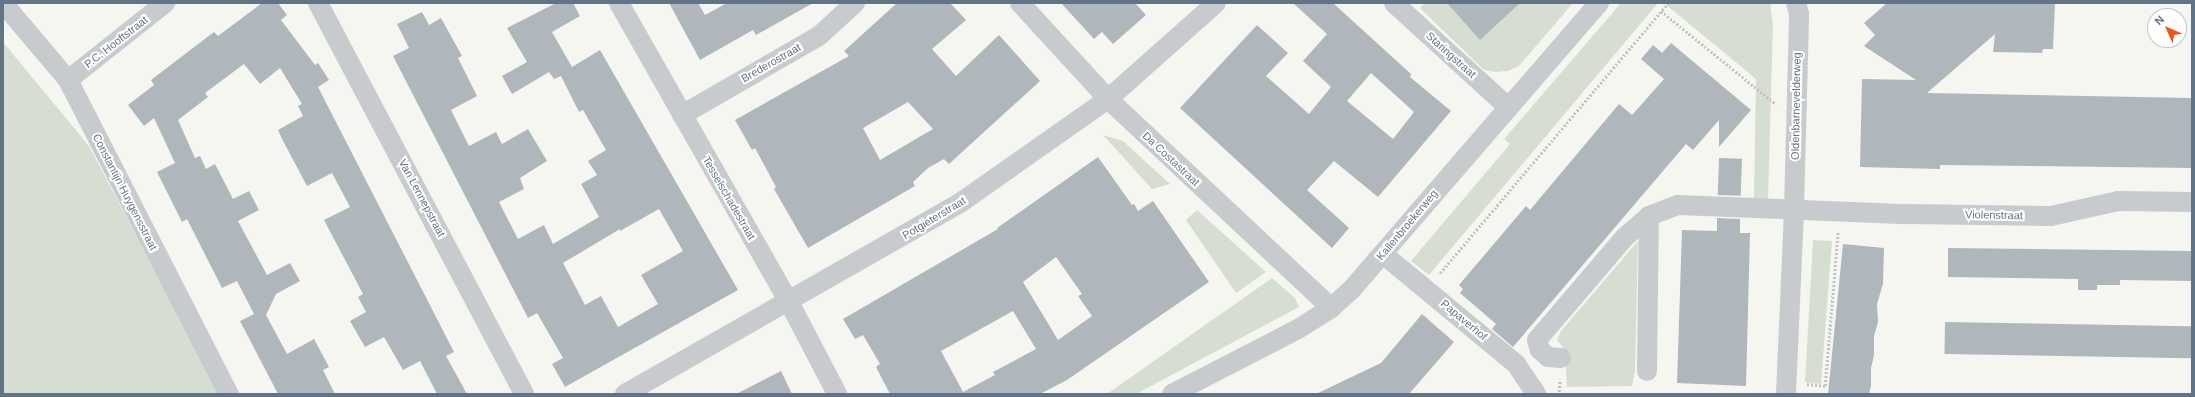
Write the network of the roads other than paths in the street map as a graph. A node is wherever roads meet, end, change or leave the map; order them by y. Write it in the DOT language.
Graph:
graph roads {
  1 [pos="3,3"];
  2 [pos="165,3"];
  3 [pos="318,3"];
  4 [pos="619,3"];
  5 [pos="855,3"];
  6 [pos="1020,3"];
  7 [pos="1216,3"];
  8 [pos="1394,3"];
  9 [pos="1598,3"];
  10 [pos="1796,3"];
  11 [pos="68,80"];
  12 [pos="1108,99"];
  13 [pos="1508,107"];
  14 [pos="682,115"];
  15 [pos="2192,202"];
  16 [pos="1794,209"];
  17 [pos="1649,216"];
  18 [pos="1383,254"];
  19 [pos="789,302"];
  20 [pos="1331,308"];
  21 [pos="1560,358"];
  22 [pos="1647,371"];
  23 [pos="1786,388"];
  24 [pos="229,394"];
  25 [pos="524,394"];
  26 [pos="625,394"];
  27 [pos="837,394"];
  28 [pos="1172,394"];
  29 [pos="1536,394"];
  1 -- 11 [label="street, Constantijn Huygensstraat"];
  2 -- 11 [label="street, P.C. Hooftstraat"];
  3 -- 25 [label="street, Van Lennepstraat"];
  4 -- 14 [label="street, Tesselschadestraat"];
  5 -- 14 [label="street, Brederostraat"];
  6 -- 12 [label="street, Da Costastraat"];
  7 -- 12 [label="street, Potgieterstraat"];
  8 -- 13 [label="street, Staringstraat"];
  9 -- 13 [label="street, Kallenbroekerweg"];
  10 -- 16 [label="street, Oldenbarnevelderweg"];
  11 -- 24 [label="street, Constantijn Huygensstraat"];
  12 -- 19 [label="street, Potgieterstraat"];
  12 -- 20 [label="street, Da Costastraat"];
  13 -- 18 [label="street, Kallenbroekerweg"];
  14 -- 19 [label="street, Tesselschadestraat"];
  15 -- 16 [label="street, Violenstraat"];
  16 -- 17 [label="street"];
  16 -- 23 [label="street, Oldenbarnevelderweg"];
  17 -- 21 [label="street"];
  17 -- 22 [label="street"];
  18 -- 20 [label="street, Kallenbroekerweg"];
  18 -- 29 [label="street, Papaverhof"];
  19 -- 26 [label="street, Potgieterstraat"];
  19 -- 27 [label="street, Tesselschadestraat"];
  20 -- 28 [label="street, Kallenbroekerweg"];
}
